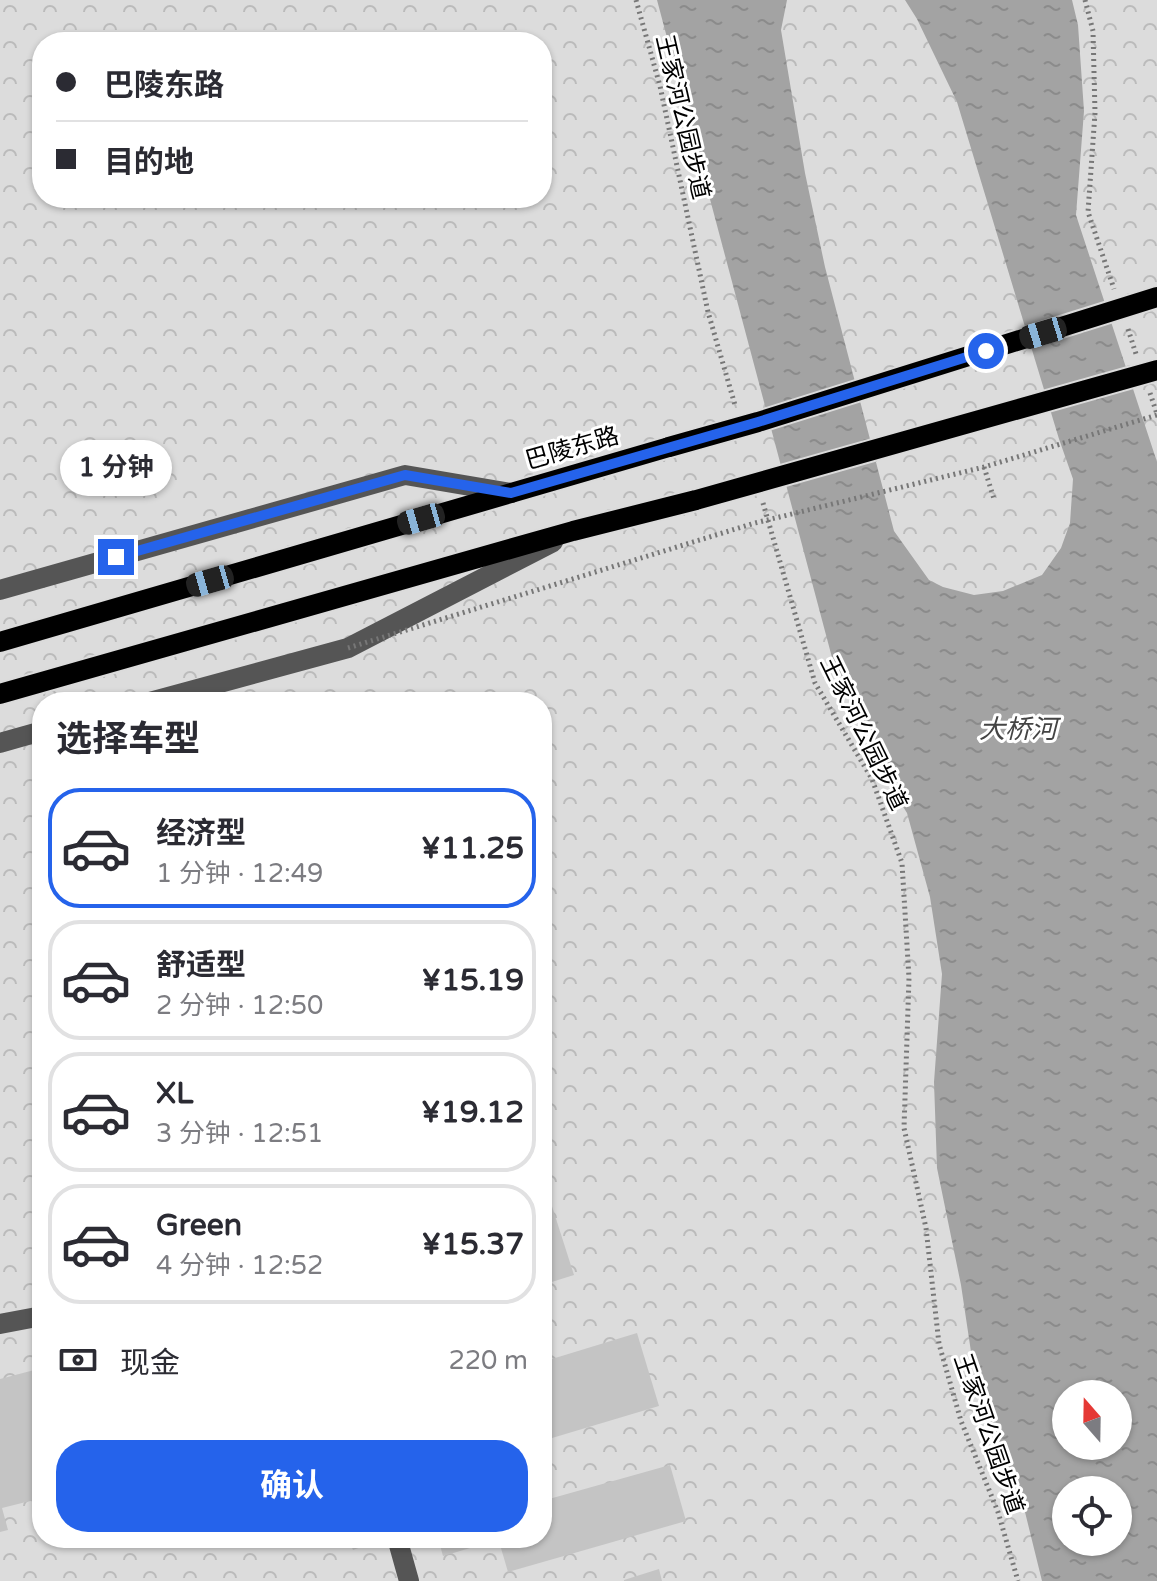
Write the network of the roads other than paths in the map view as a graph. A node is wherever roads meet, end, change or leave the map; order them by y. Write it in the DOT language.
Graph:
graph roads {
  1 [pos="1157,297"];
  2 [pos="1152,377"];
  3 [pos="511,493"];
  4 [pos="573,531"];
  5 [pos="0,590"];
  6 [pos="0,642"];
  7 [pos="187,692"];
  8 [pos="0,694"];
  9 [pos="32,734"];
  10 [pos="0,743"];
  11 [pos="32,1318"];
  12 [pos="0,1324"];
  13 [pos="400,1548"];
  14 [pos="409,1581"];
  1 -- 3 [label="main road, 巴陵东路, bridge"];
  2 -- 4 [label="main road, bridge"];
  3 -- 5 [label="street"];
  3 -- 6 [label="main road, 巴陵东路"];
  4 -- 7 [label="street"];
  4 -- 8 [label="main road"];
  9 -- 10 [label="street"];
  11 -- 12 [label="street"];
  13 -- 14 [label="street"];
}
